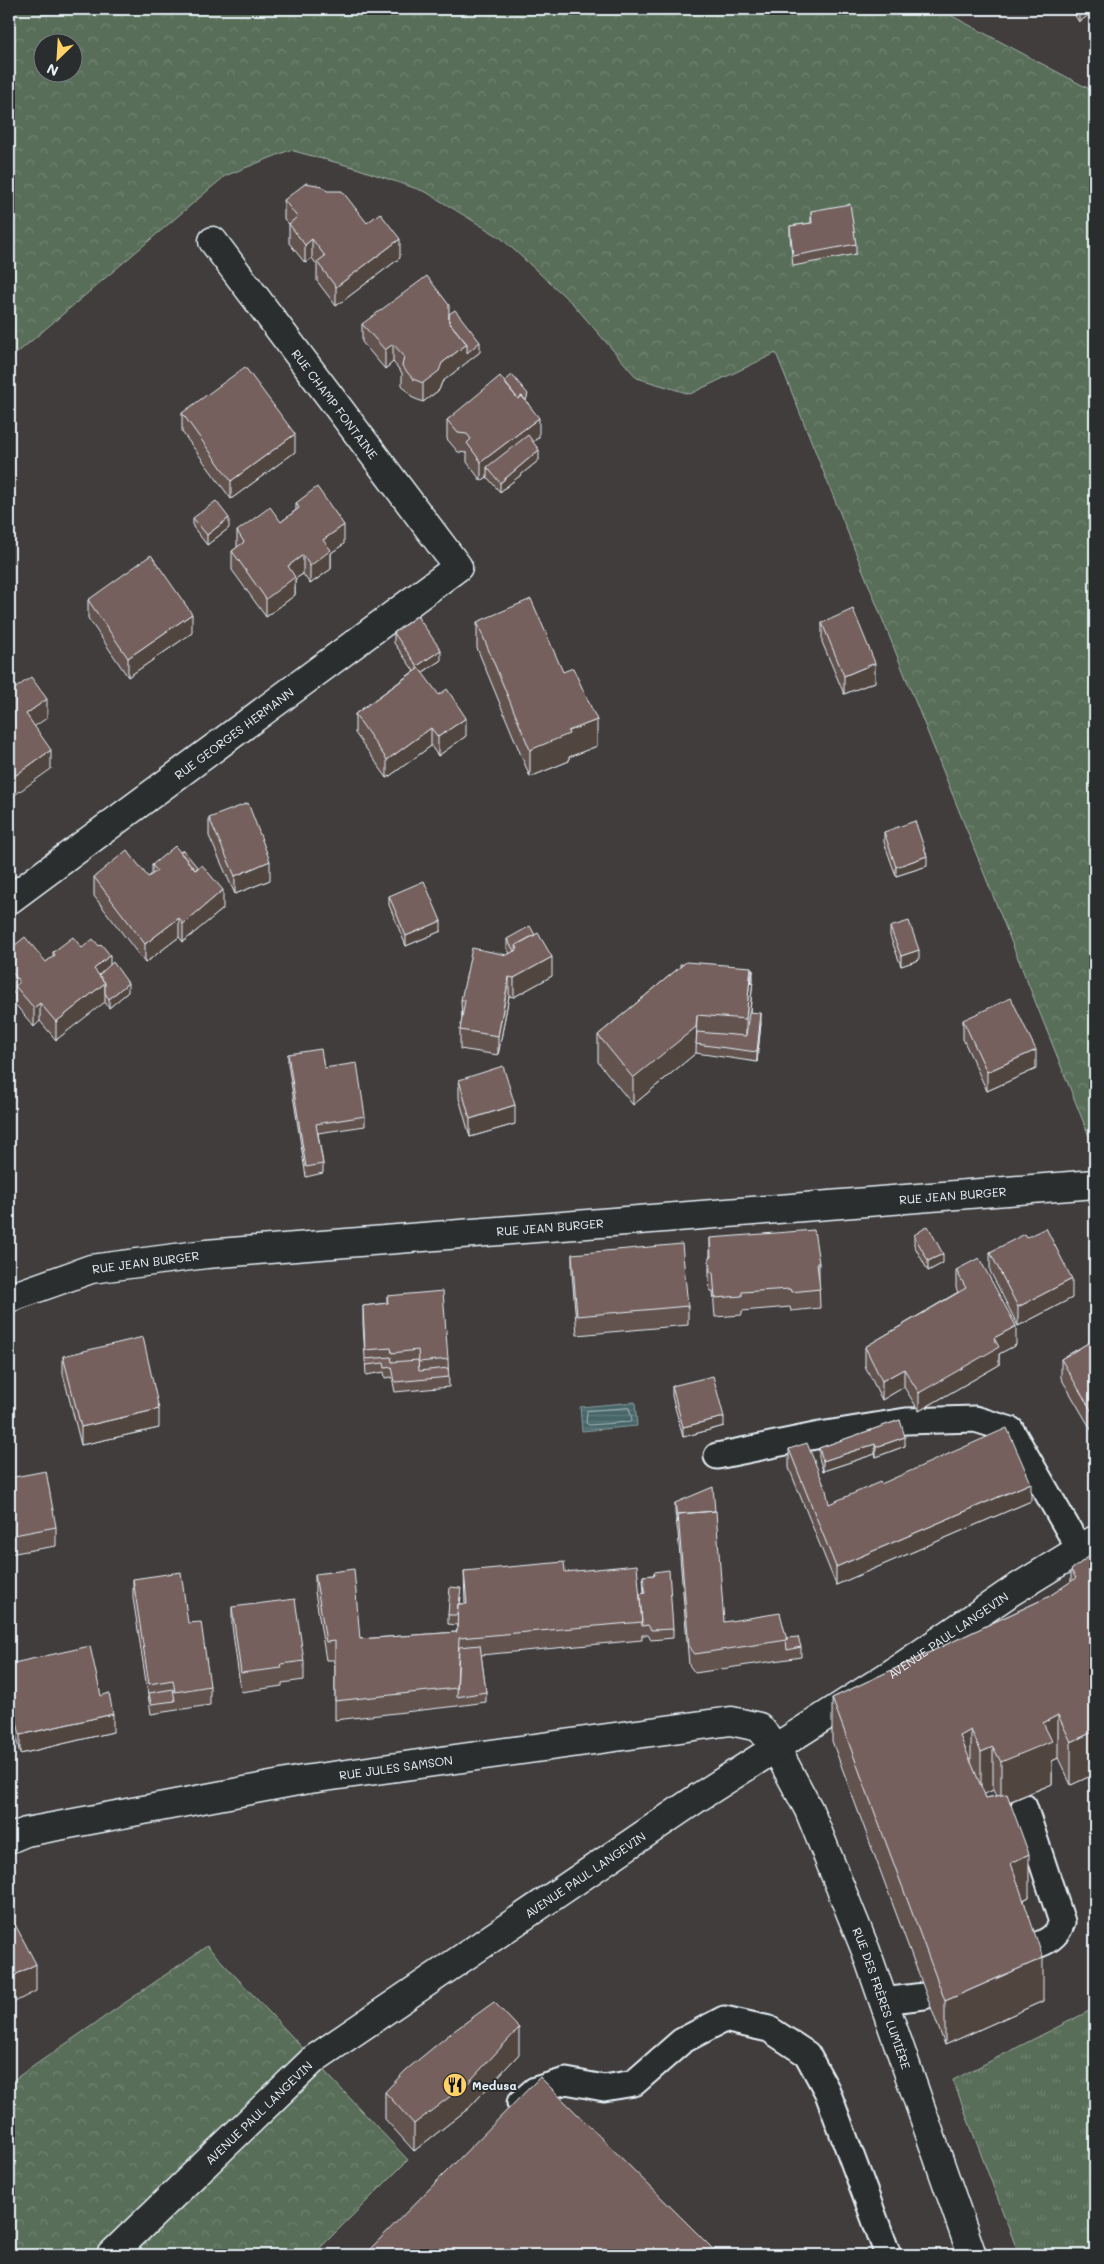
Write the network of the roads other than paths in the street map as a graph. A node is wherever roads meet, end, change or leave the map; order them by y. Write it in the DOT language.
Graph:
graph roads {
  1 [pos="213,241"];
  2 [pos="458,567"];
  3 [pos="9,900"];
  4 [pos="1095,1184"];
  5 [pos="9,1298"];
  6 [pos="717,1456"];
  7 [pos="1087,1545"];
  8 [pos="776,1748"];
  9 [pos="1024,1807"];
  10 [pos="9,1839"];
  11 [pos="1032,1947"];
  12 [pos="924,1996"];
  13 [pos="883,2001"];
  14 [pos="504,2118"];
  15 [pos="111,2255"];
  16 [pos="888,2255"];
  17 [pos="972,2255"];
  1 -- 2 [label="street, RUE CHAMP FONTAINE"];
  2 -- 3 [label="street, RUE GEORGES HERMANN"];
  4 -- 5 [label="street, RUE JEAN BURGER"];
  6 -- 7 [label="lane"];
  7 -- 8 [label="street, AVENUE PAUL LANGEVIN"];
  8 -- 10 [label="street, RUE JULES SAMSON"];
  8 -- 13 [label="street, RUE DES FRÈRES LUMIÈRE"];
  8 -- 15 [label="street, AVENUE PAUL LANGEVIN"];
  9 -- 11 [label="lane"];
  12 -- 13 [label="lane"];
  13 -- 17 [label="street, RUE DES FRÈRES LUMIÈRE"];
  14 -- 16 [label="lane"];
}
